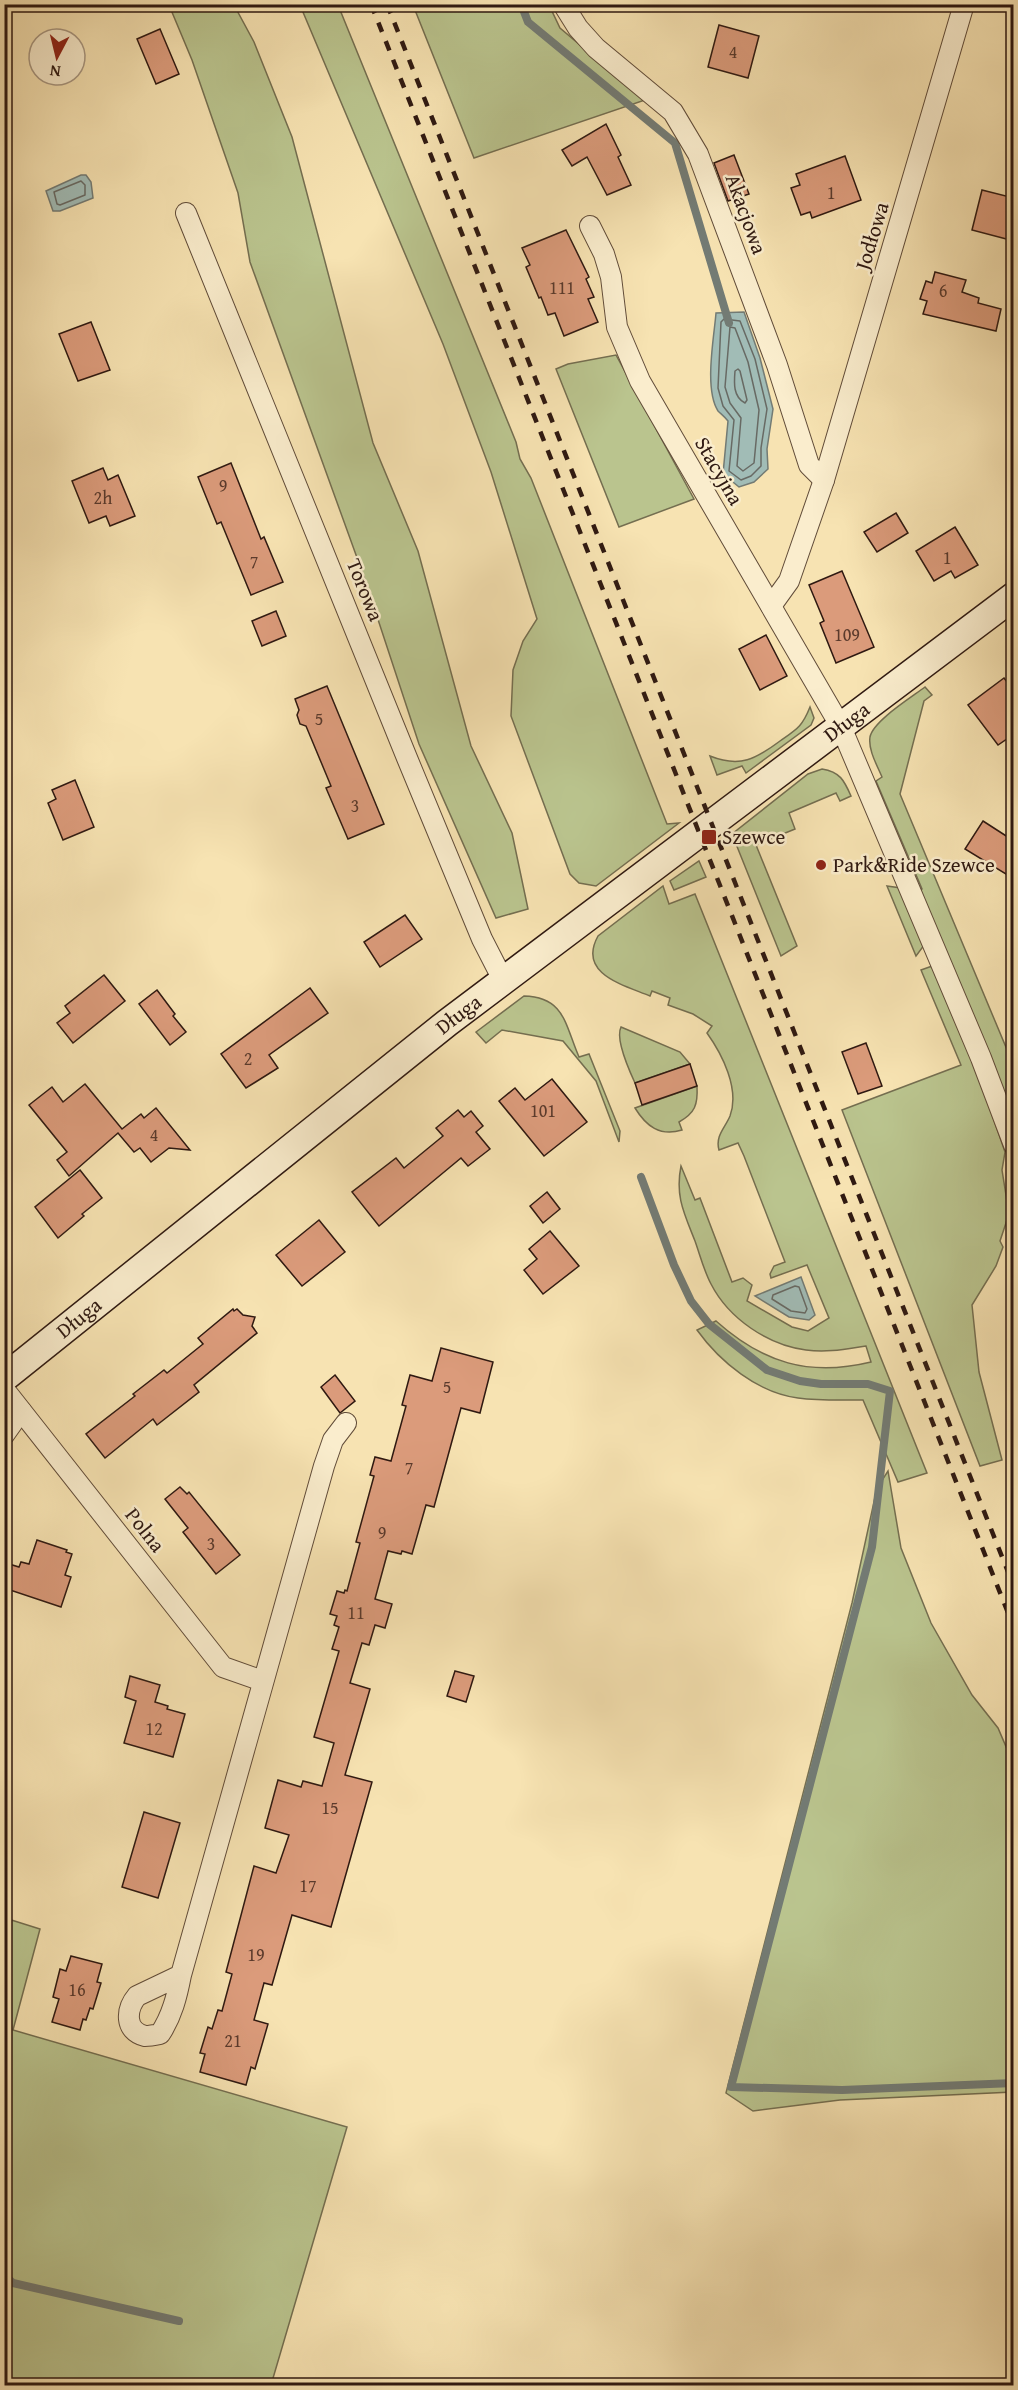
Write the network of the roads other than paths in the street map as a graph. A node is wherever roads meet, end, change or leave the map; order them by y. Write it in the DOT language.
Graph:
graph roads {
  1 [pos="563,4"];
  2 [pos="964,4"];
  3 [pos="186,213"];
  4 [pos="590,226"];
  5 [pos="824,480"];
  6 [pos="1014,596"];
  7 [pos="771,606"];
  8 [pos="841,727"];
  9 [pos="504,982"];
  10 [pos="1014,1145"];
  11 [pos="4,1378"];
  12 [pos="4,1389"];
  13 [pos="21,1411"];
  14 [pos="346,1423"];
  15 [pos="4,1435"];
  16 [pos="263,1681"];
  17 [pos="181,1975"];
  1 -- 5 [label="street, Akacjowa"];
  2 -- 5 [label="street, Jodłowa"];
  3 -- 9 [label="street, Torowa"];
  4 -- 7 [label="street, Stacyjna"];
  5 -- 7 [label="street, Jodłowa"];
  6 -- 8 [label="street, Długa"];
  7 -- 8 [label="street, Stacyjna"];
  8 -- 9 [label="street, Długa"];
  8 -- 10 [label="street, Stacyjna"];
  9 -- 11 [label="street, Długa"];
  12 -- 13 [label="street, Polna"];
  13 -- 15 [label="street"];
  13 -- 16 [label="street, Polna"];
  14 -- 16 [label="street"];
  16 -- 17 [label="street"];
}
